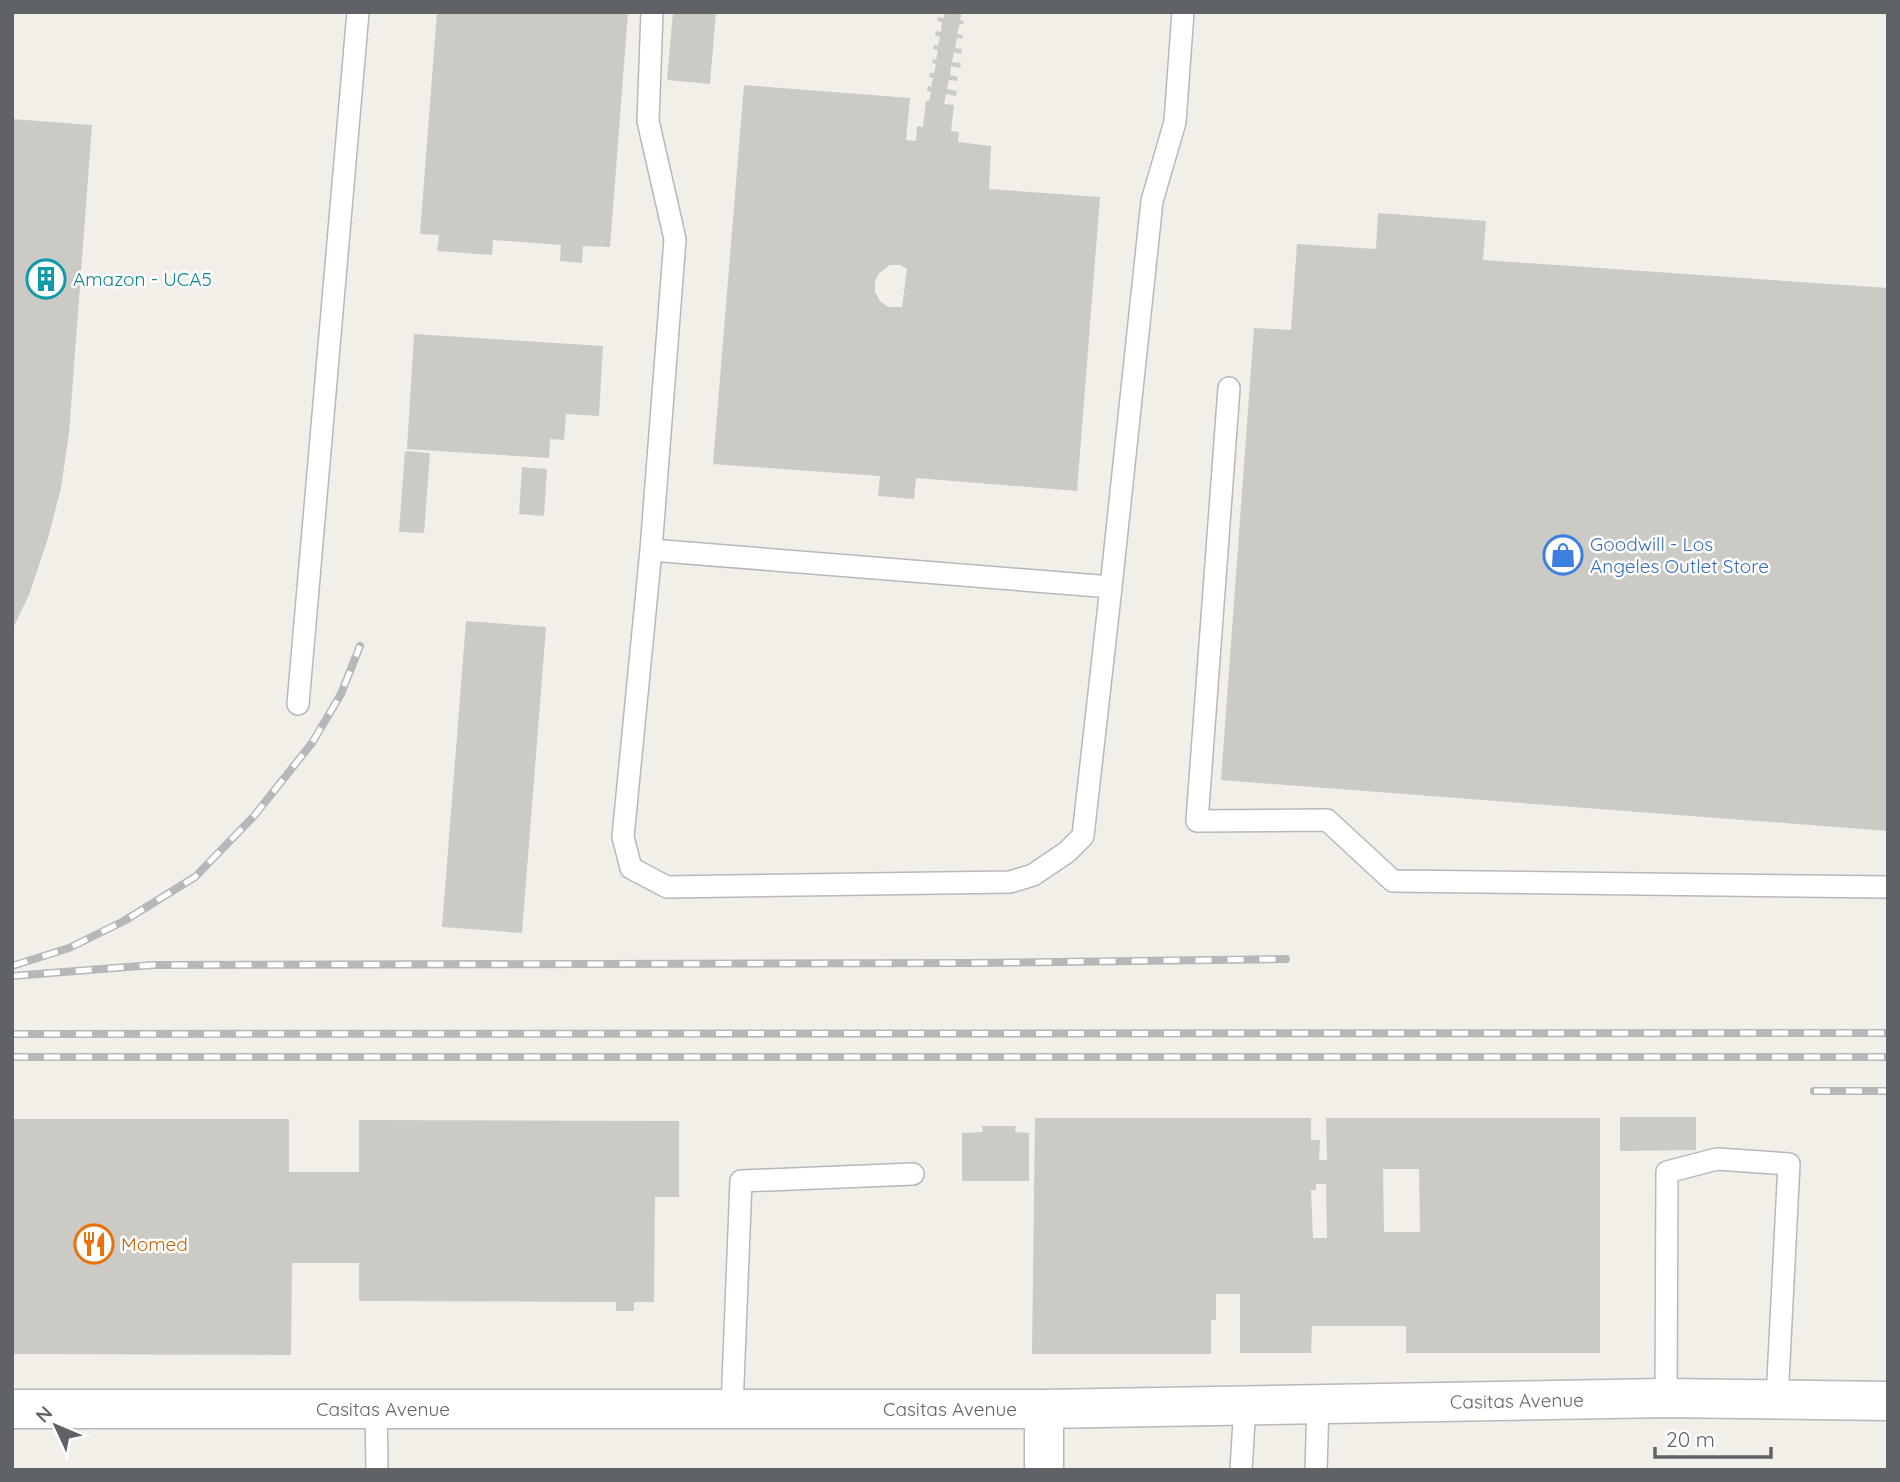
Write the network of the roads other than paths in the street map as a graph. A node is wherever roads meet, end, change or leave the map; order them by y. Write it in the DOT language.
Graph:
graph roads {
  1 [pos="358,12"];
  2 [pos="652,12"];
  3 [pos="1183,12"];
  4 [pos="1229,388"];
  5 [pos="651,550"];
  6 [pos="1111,587"];
  7 [pos="298,704"];
  8 [pos="1888,887"];
  9 [pos="914,1174"];
  10 [pos="1666,1398"];
  11 [pos="1777,1400"];
  12 [pos="1888,1401"];
  13 [pos="1318,1404"];
  14 [pos="1245,1405"];
  15 [pos="732,1408"];
  16 [pos="12,1409"];
  17 [pos="376,1409"];
  18 [pos="1044,1409"];
  19 [pos="377,1470"];
  20 [pos="1044,1470"];
  21 [pos="1241,1470"];
  22 [pos="1316,1470"];
  1 -- 7 [label="lane"];
  2 -- 5 [label="lane"];
  3 -- 6 [label="lane"];
  4 -- 8 [label="lane"];
  5 -- 6 [label="lane"];
  5 -- 6 [label="lane"];
  9 -- 15 [label="lane"];
  10 -- 11 [label="street, Casitas Avenue"];
  10 -- 11 [label="lane"];
  10 -- 13 [label="street, Casitas Avenue"];
  11 -- 12 [label="street, Casitas Avenue"];
  13 -- 14 [label="street, Casitas Avenue"];
  13 -- 22 [label="lane"];
  14 -- 18 [label="street, Casitas Avenue"];
  14 -- 21 [label="lane"];
  15 -- 17 [label="street, Casitas Avenue"];
  15 -- 18 [label="street, Casitas Avenue"];
  16 -- 17 [label="street, Casitas Avenue"];
  17 -- 19 [label="lane"];
  18 -- 20 [label="street"];
}
